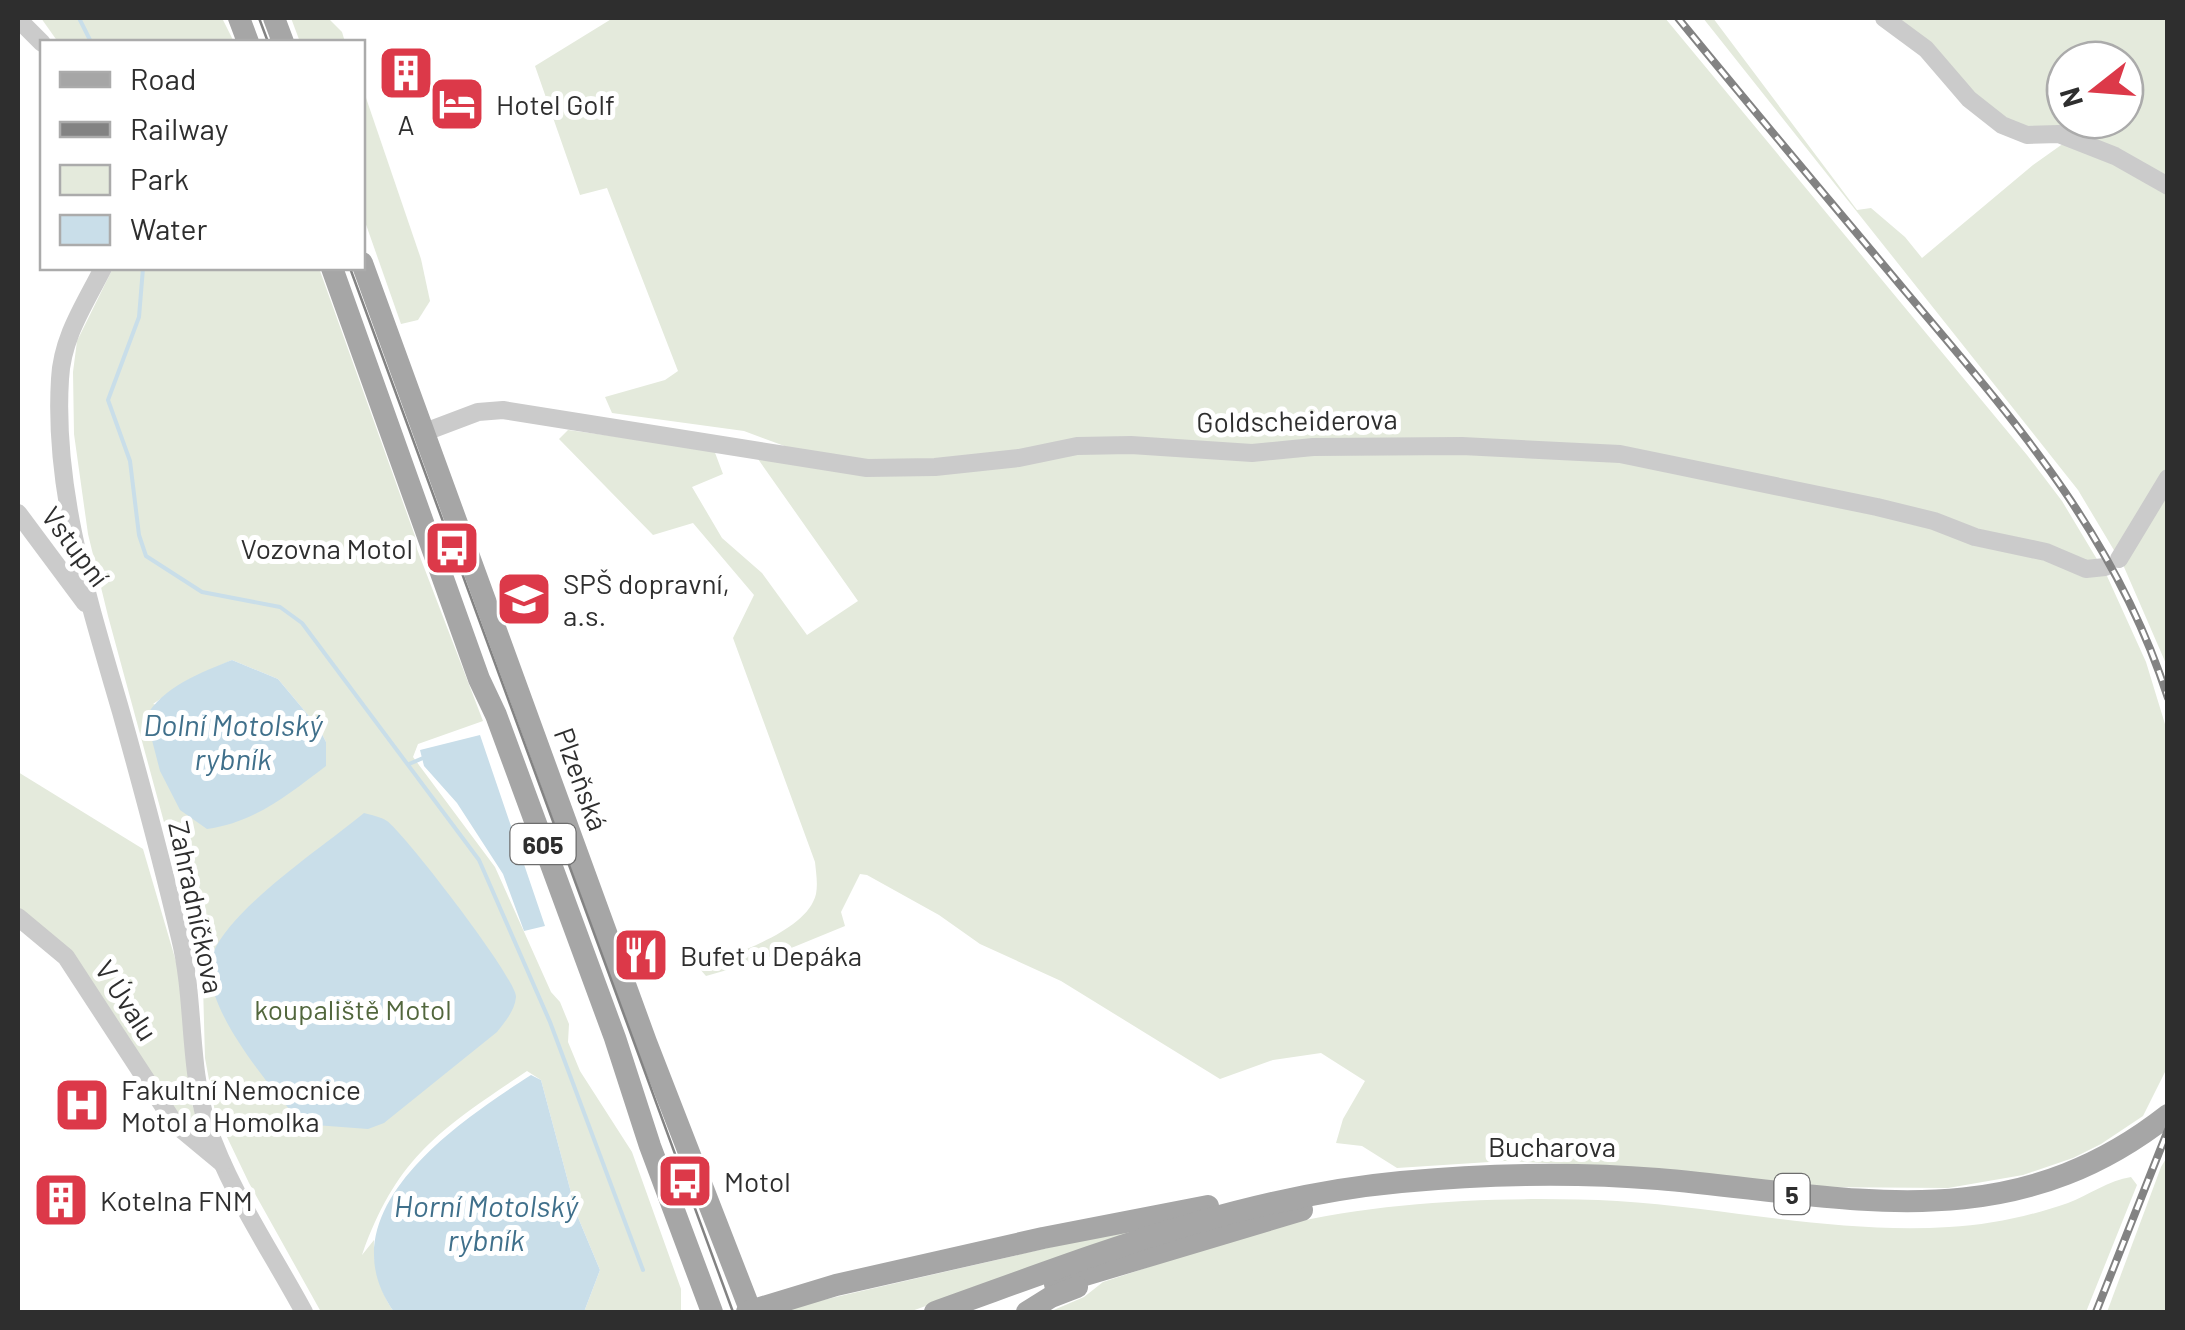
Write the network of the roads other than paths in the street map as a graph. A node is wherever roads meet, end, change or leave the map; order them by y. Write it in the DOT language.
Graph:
graph roads {
  1 [pos="1884,18"];
  2 [pos="18,19"];
  3 [pos="40,41"];
  4 [pos="2168,186"];
  5 [pos="102,270"];
  6 [pos="333,270"];
  7 [pos="365,270"];
  8 [pos="425,432"];
  9 [pos="2168,478"];
  10 [pos="18,513"];
  11 [pos="92,611"];
  12 [pos="18,917"];
  13 [pos="2168,1115"];
  14 [pos="2168,1132"];
  15 [pos="223,1164"];
  16 [pos="1399,1189"];
  17 [pos="1350,1195"];
  18 [pos="1261,1203"];
  19 [pos="731,1260"];
  20 [pos="1098,1271"];
  21 [pos="699,1278"];
  22 [pos="836,1285"];
  23 [pos="304,1312"];
  24 [pos="694,1312"];
  25 [pos="712,1312"];
  26 [pos="749,1312"];
  27 [pos="935,1312"];
  28 [pos="976,1312"];
  29 [pos="1028,1312"];
  1 -- 4 [label="street"];
  2 -- 3 [label="street"];
  5 -- 11 [label="street, Zahradníčkova"];
  6 -- 21 [label="main road, 605"];
  7 -- 8 [label="main road, Plzeňská / 605"];
  8 -- 9 [label="street, Goldscheiderova"];
  8 -- 19 [label="main road, Plzeňská / 605"];
  10 -- 11 [label="street, Vstupní"];
  11 -- 15 [label="street, Zahradníčkova"];
  12 -- 15 [label="street, V Úvalu"];
  13 -- 16 [label="main road, Bucharova / 5"];
  14 -- 16 [label="main road, Bucharova / 5"];
  15 -- 23 [label="street, Zahradníčkova"];
  16 -- 17 [label="main road, Bucharova / 5"];
  17 -- 18 [label="main road, Bucharova / 5"];
  17 -- 20 [label="main road, Bucharova / 5"];
  18 -- 22 [label="main road"];
  18 -- 27 [label="main road, Bucharova / 5"];
  19 -- 22 [label="main road"];
  19 -- 26 [label="main road, Plzeňská / 605"];
  20 -- 28 [label="main road, Bucharova / 5"];
  20 -- 29 [label="main road"];
  21 -- 24 [label="main road"];
  21 -- 25 [label="main road, 605"];
  22 -- 26 [label="main road"];
}
